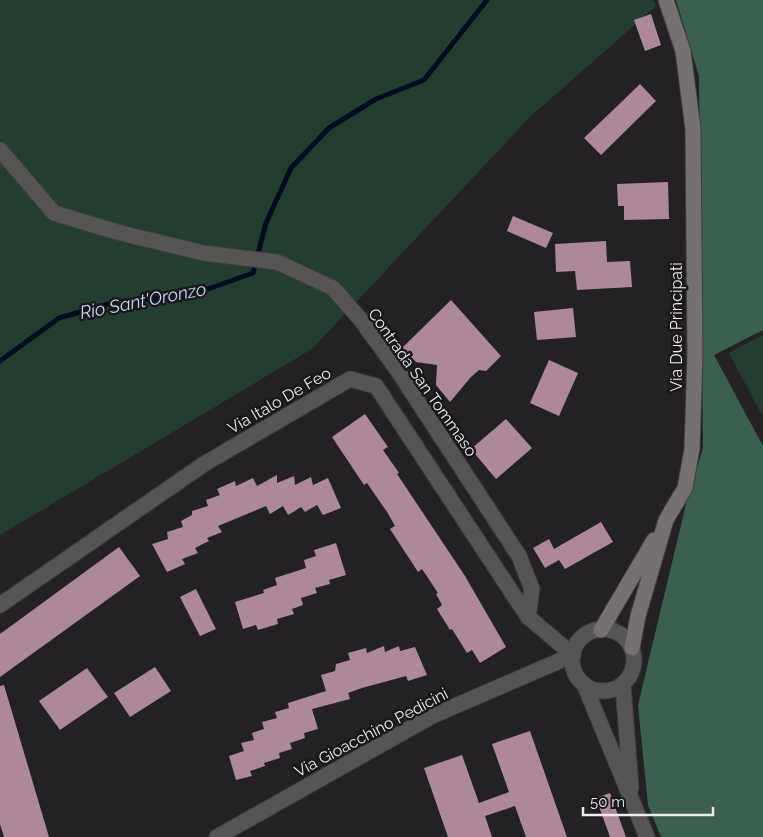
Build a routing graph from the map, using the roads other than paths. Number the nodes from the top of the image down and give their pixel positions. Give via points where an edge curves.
1 (666, 0) edge
2 (0, 150) edge
3 (666, 520) junction
4 (0, 605) edge
5 (528, 617) junction
6 (600, 630) junction
7 (632, 648) junction
8 (573, 655) junction
9 (584, 684) junction
10 (622, 685) junction
11 (632, 802) junction
12 (217, 837) edge
13 (646, 837) edge

1 - 3 main road, Via Due Principati via 683,51 694,129 695,355 692,449 685,488
2 - 5 street, Contrada San Tommaso via 54,213 203,253 277,262 333,288 396,368 519,556 532,589
3 - 6 main road
3 - 7 main road, Via Due Principati
4 - 5 street, Via Italo De Feo via 204,464 350,379 376,386
5 - 8 street, Via Italo De Feo
6 - 7 street via 611,630 621,635
6 - 8 street via 580,640
7 - 10 street via 633,669
8 - 9 street via 573,666
8 - 12 street, Via Gioacchino Pedicini via 432,716
9 - 10 street via 602,691
9 - 11 street
10 - 11 street
11 - 13 street

